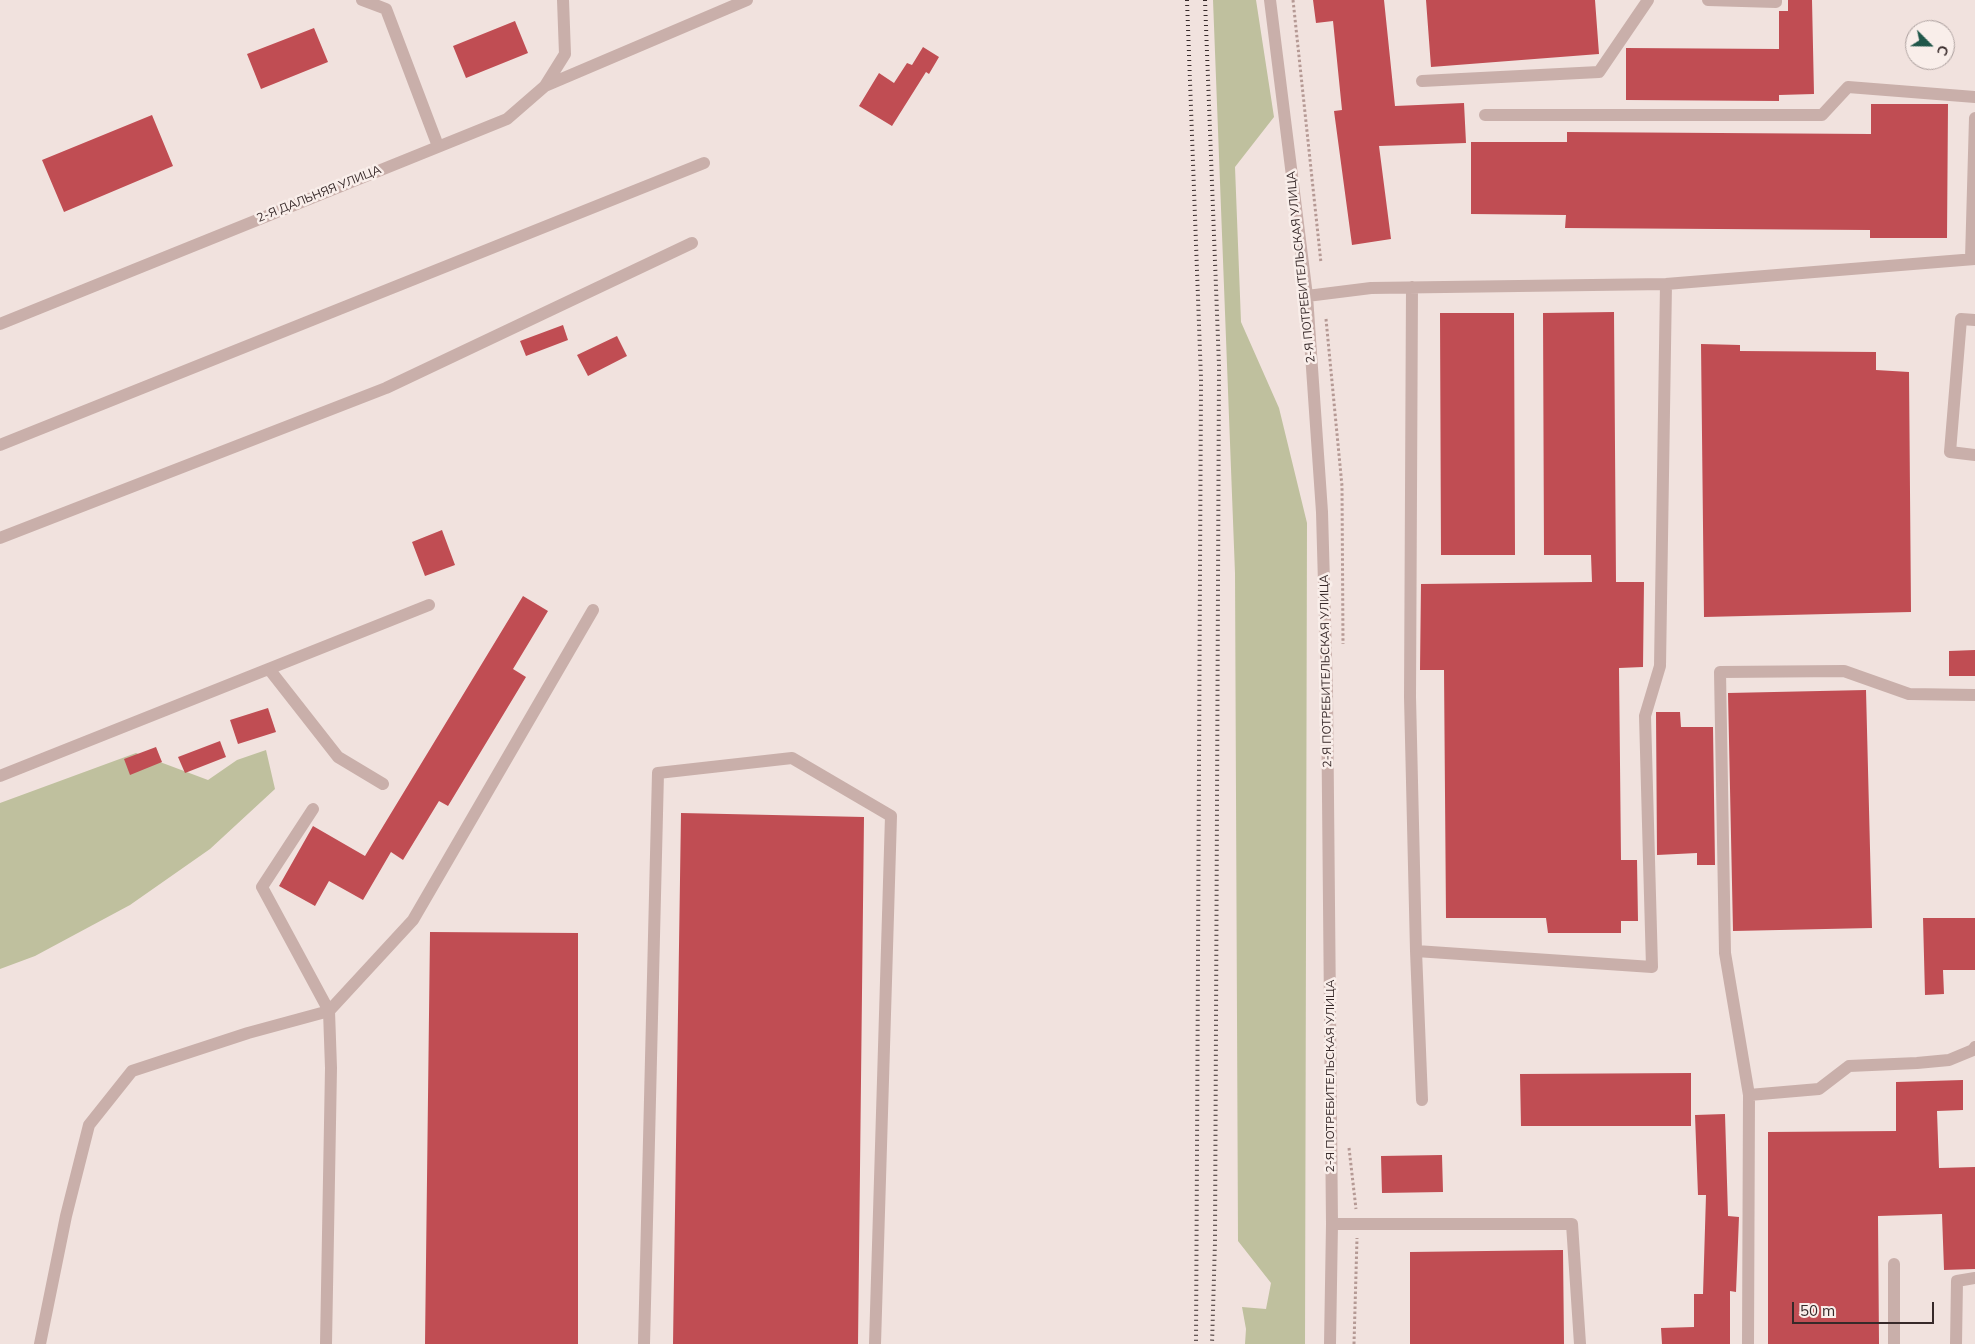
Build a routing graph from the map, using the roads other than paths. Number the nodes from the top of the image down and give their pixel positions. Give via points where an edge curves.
1 (362, 0) edge
2 (563, 0) edge
3 (747, 0) edge
4 (1270, 0) edge
5 (1648, 0) edge
6 (1708, 0) edge
7 (1776, 0) edge
8 (1422, 81) dead end
9 (545, 86) junction
10 (1975, 97) edge
11 (1484, 115) dead end
12 (1975, 118) edge
13 (438, 146) junction
14 (704, 163) dead end
15 (692, 243) dead end
16 (1973, 259) edge
17 (1666, 284) junction
18 (1412, 287) junction
19 (1307, 296) junction
20 (1975, 320) edge
21 (0, 324) edge
22 (0, 445) edge
23 (1975, 456) edge
24 (0, 538) edge
25 (428, 605) dead end
26 (593, 610) dead end
27 (269, 669) junction
28 (1975, 695) edge
29 (0, 776) edge
30 (383, 784) dead end
31 (313, 808) dead end
32 (1416, 951) junction
33 (329, 1011) junction
34 (1975, 1048) edge
35 (1749, 1095) junction
36 (1422, 1100) dead end
37 (1332, 1224) junction
38 (1894, 1264) dead end
39 (1975, 1278) edge
40 (40, 1344) edge
41 (326, 1344) edge
42 (644, 1344) edge
43 (875, 1344) edge
44 (1330, 1344) edge
45 (1580, 1344) edge
46 (1748, 1344) edge
47 (1894, 1344) edge
48 (1956, 1344) edge

1 - 13 street via 386,9
2 - 9 street, 2-Я ДАЛЬНЯЯ УЛИЦА via 565,54
3 - 9 street
4 - 19 street, 2-Я ПОТРЕБИТЕЛЬСКАЯ УЛИЦА
5 - 8 street via 1599,72
6 - 7 street
9 - 13 street, 2-Я ДАЛЬНЯЯ УЛИЦА via 506,119
10 - 11 street via 1848,87 1822,115
12 - 16 street
13 - 21 street, 2-Я ДАЛЬНЯЯ УЛИЦА
14 - 22 street
15 - 24 street via 386,388
16 - 17 street
17 - 18 street
17 - 32 street via 1660,666 1646,716 1652,967
18 - 19 street via 1371,288
18 - 32 street via 1410,697
19 - 37 street, 2-Я ПОТРЕБИТЕЛЬСКАЯ УЛИЦА via 1322,512 1327,671
20 - 23 street via 1961,319 1950,452
25 - 27 street
26 - 33 street via 413,920
27 - 29 street
27 - 30 street via 338,757
28 - 35 street via 1909,694 1844,672 1720,672 1725,953
31 - 33 street via 262,887
32 - 36 street
33 - 40 street via 248,1033 132,1071 89,1125 66,1216
33 - 41 street
34 - 35 street via 1949,1060 1849,1066 1819,1089
35 - 46 street
37 - 44 street, 2-Я ПОТРЕБИТЕЛЬСКАЯ УЛИЦА
37 - 45 street via 1572,1224
38 - 47 street
39 - 48 street via 1957,1281
42 - 43 street via 658,773 792,758 891,816

